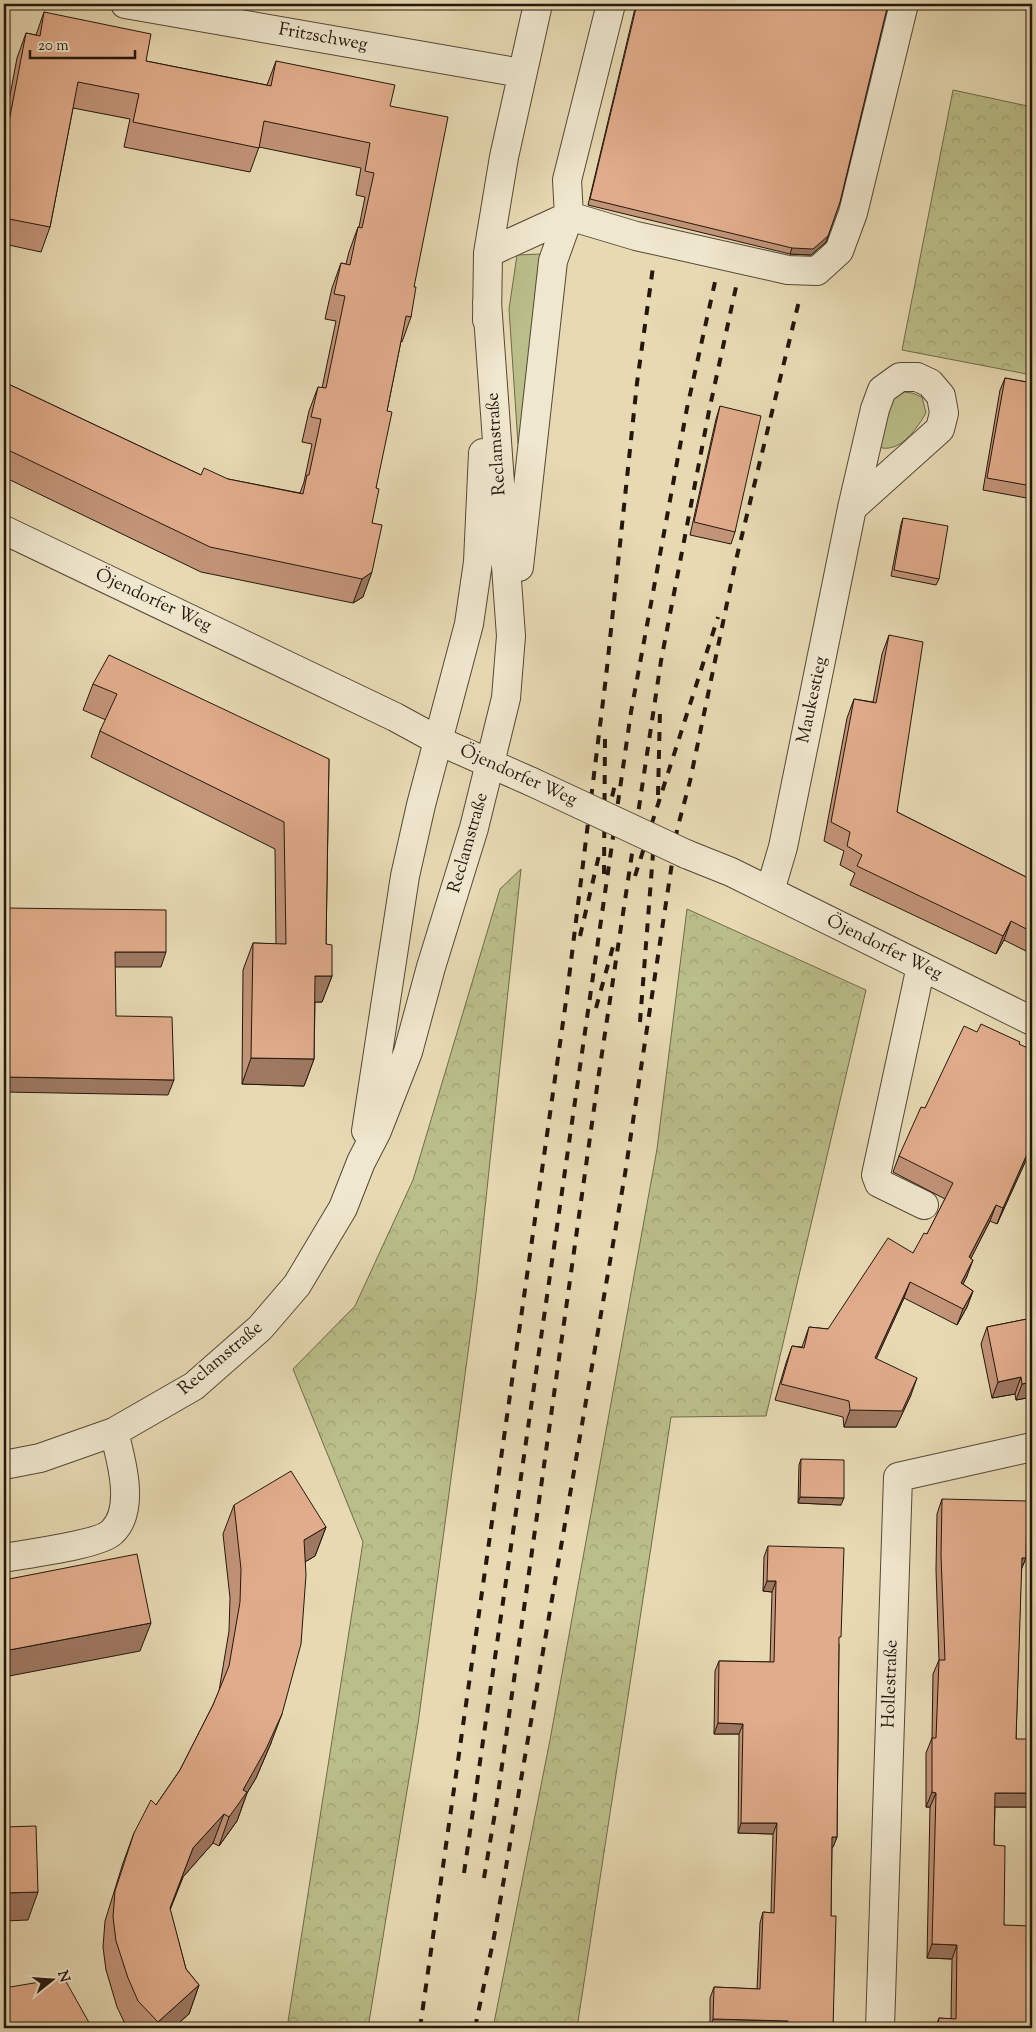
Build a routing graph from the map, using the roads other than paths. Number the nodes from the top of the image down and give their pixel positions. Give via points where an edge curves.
1 (125, 4) edge
2 (538, 4) edge
3 (611, 4) edge
4 (904, 4) edge
5 (521, 73) junction
6 (569, 216) junction
7 (488, 253) junction
8 (487, 302) junction
9 (852, 508) dead end
10 (4, 530) edge
11 (511, 636) junction
12 (439, 741) junction
13 (492, 763) junction
14 (770, 891) junction
15 (922, 966) junction
16 (1032, 1021) edge
17 (361, 1162) junction
18 (924, 1205) dead end
19 (114, 1432) junction
20 (1032, 1447) edge
21 (4, 1465) edge
22 (4, 1558) edge
23 (880, 2028) edge

1 - 5 street, Fritzschweg
2 - 5 street, Reclamstraße
3 - 6 street via 567,180
4 - 6 street via 852,213 839,251 817,271 788,270 636,236
5 - 7 street, Reclamstraße
6 - 7 street
6 - 11 street via 553,261
7 - 8 street, Reclamstraße
8 - 11 street, Reclamstraße
8 - 12 street, Reclamstraße via 478,562 469,624
9 - 14 street, Maukestieg via 783,847
10 - 12 street, Öjendorfer Weg
11 - 13 street, Reclamstraße via 506,698
12 - 13 street, Öjendorfer Weg
12 - 17 street, Reclamstraße via 405,876
13 - 14 street, Öjendorfer Weg, bridge
13 - 17 street, Reclamstraße via 408,1052 377,1132
14 - 15 street, Öjendorfer Weg
15 - 16 street, Öjendorfer Weg
15 - 18 street via 876,1175 879,1183
17 - 19 street, Reclamstraße via 343,1208 297,1285 260,1328 194,1386
19 - 21 street, Reclamstraße via 40,1458
19 - 22 street via 125,1481 122,1514 114,1531 89,1541
20 - 23 street, Hollestraße via 898,1477

